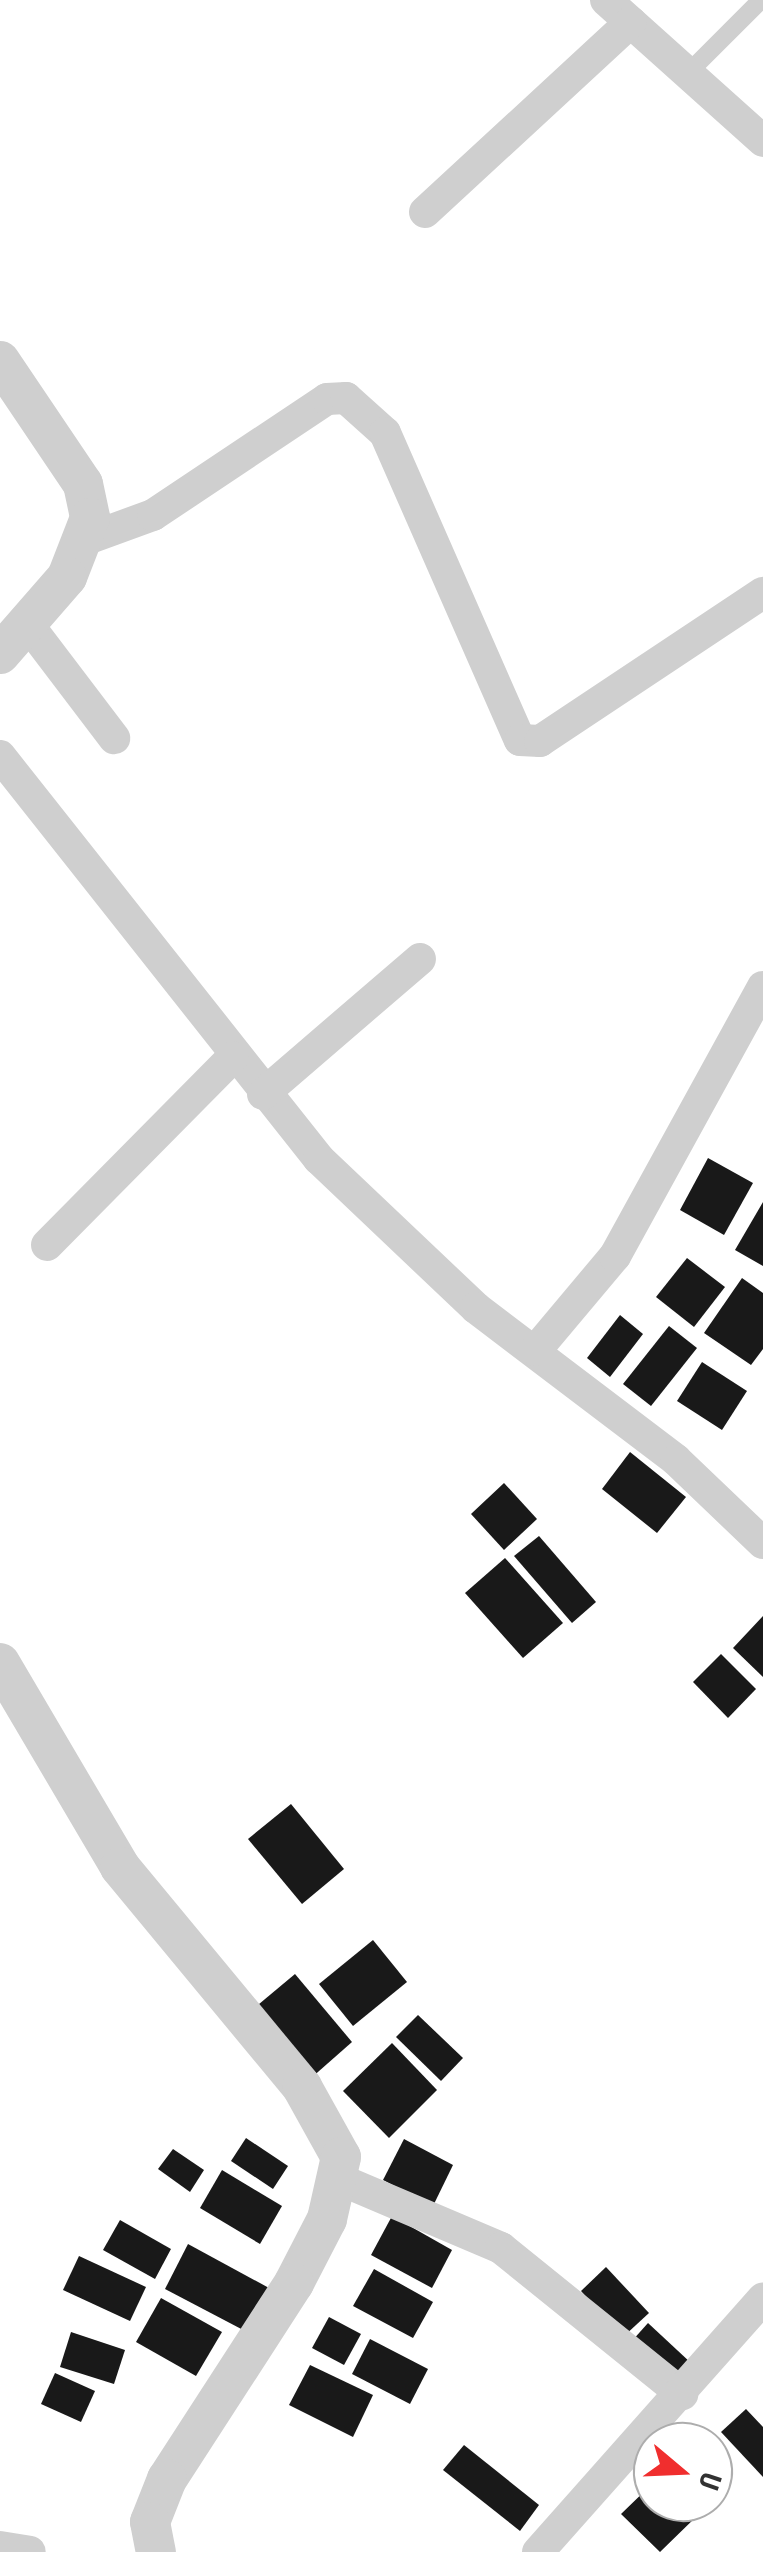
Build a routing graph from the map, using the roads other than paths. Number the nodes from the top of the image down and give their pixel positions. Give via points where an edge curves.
1 (606, 0) edge
2 (761, 0) edge
3 (631, 22) junction
4 (690, 72) junction
5 (763, 142) edge
6 (425, 212) dead end
7 (0, 361) edge
8 (86, 539) junction
9 (763, 592) edge
10 (26, 622) junction
11 (0, 654) edge
12 (114, 738) dead end
13 (0, 756) edge
14 (420, 959) dead end
15 (763, 987) edge
16 (233, 1057) junction
17 (263, 1094) junction
18 (47, 1246) dead end
19 (536, 1350) junction
20 (763, 1543) edge
21 (0, 1664) edge
22 (341, 2180) junction
23 (763, 2299) edge
24 (682, 2394) junction
25 (0, 2547) edge
26 (30, 2552) edge
27 (156, 2552) edge
28 (538, 2552) edge

1 - 3 street
2 - 4 lane
3 - 4 street
3 - 6 street
4 - 5 street
7 - 8 street via 83,484
8 - 9 street via 153,515 328,400 346,398 385,433 520,740 540,740
8 - 10 street
10 - 11 street
10 - 12 street
13 - 16 street
14 - 17 street
15 - 19 street via 615,1256
16 - 17 street
16 - 18 street
17 - 19 street via 404,1242
19 - 20 street via 676,1460
21 - 22 street via 120,1867 332,2130
22 - 24 street via 501,2248
22 - 27 street via 294,2284 167,2479 150,2522
23 - 24 street
24 - 28 street
25 - 26 street

